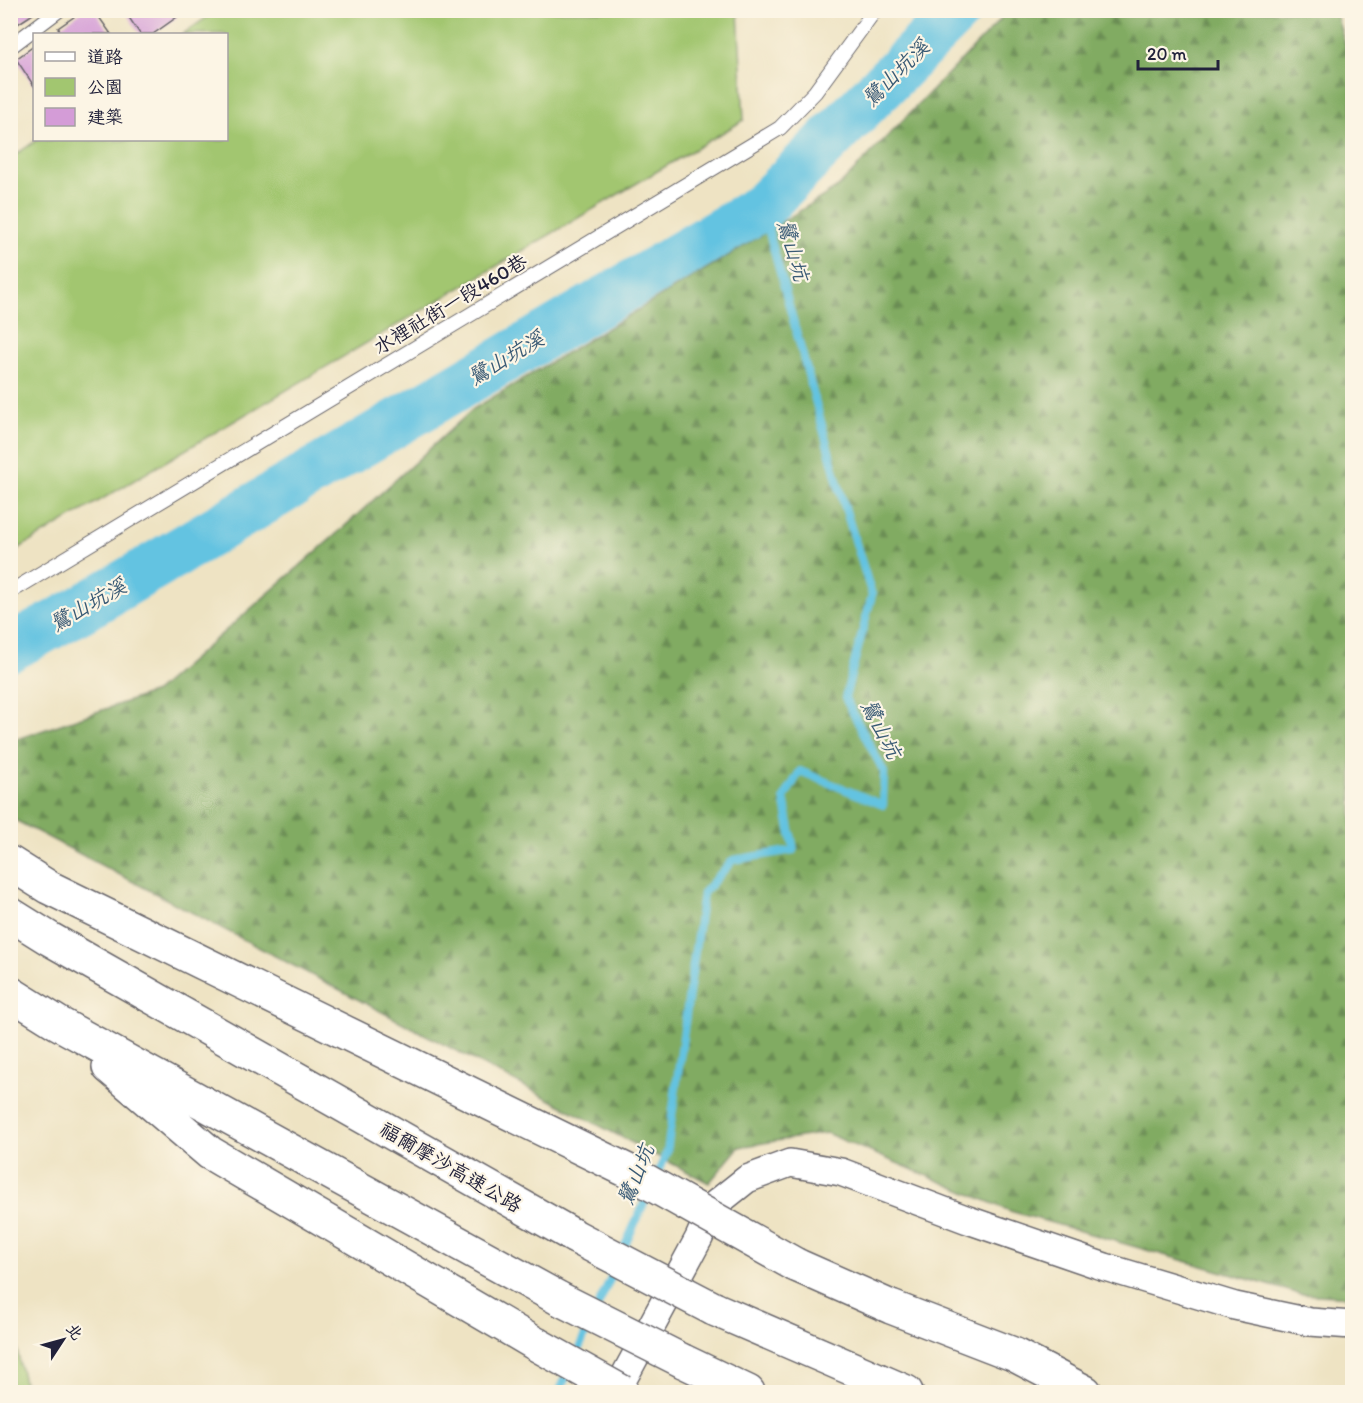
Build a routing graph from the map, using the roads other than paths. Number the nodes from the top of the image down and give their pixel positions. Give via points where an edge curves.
1 (59, 10) edge
2 (875, 10) edge
3 (10, 47) edge
4 (10, 592) edge
5 (10, 863) edge
6 (10, 914) edge
7 (10, 993) edge
8 (58, 1023) junction
9 (1353, 1325) edge
10 (616, 1392) edge
11 (622, 1392) edge
12 (748, 1392) edge
13 (906, 1392) edge
14 (1085, 1392) edge

1 - 3 lane
2 - 4 lane, 水裡社街一段460巷 via 815,92 780,128
5 - 14 highway, bridge via 48,886 630,1172 796,1264 891,1307 1013,1354
6 - 13 highway, 福爾摩沙高速公路, bridge via 574,1236 714,1309
7 - 8 highway
8 - 11 highway, bridge via 210,1153
8 - 12 highway, bridge via 560,1299
9 - 10 street via 1310,1322 1224,1303 1105,1268 842,1172 790,1163 747,1179 713,1206

